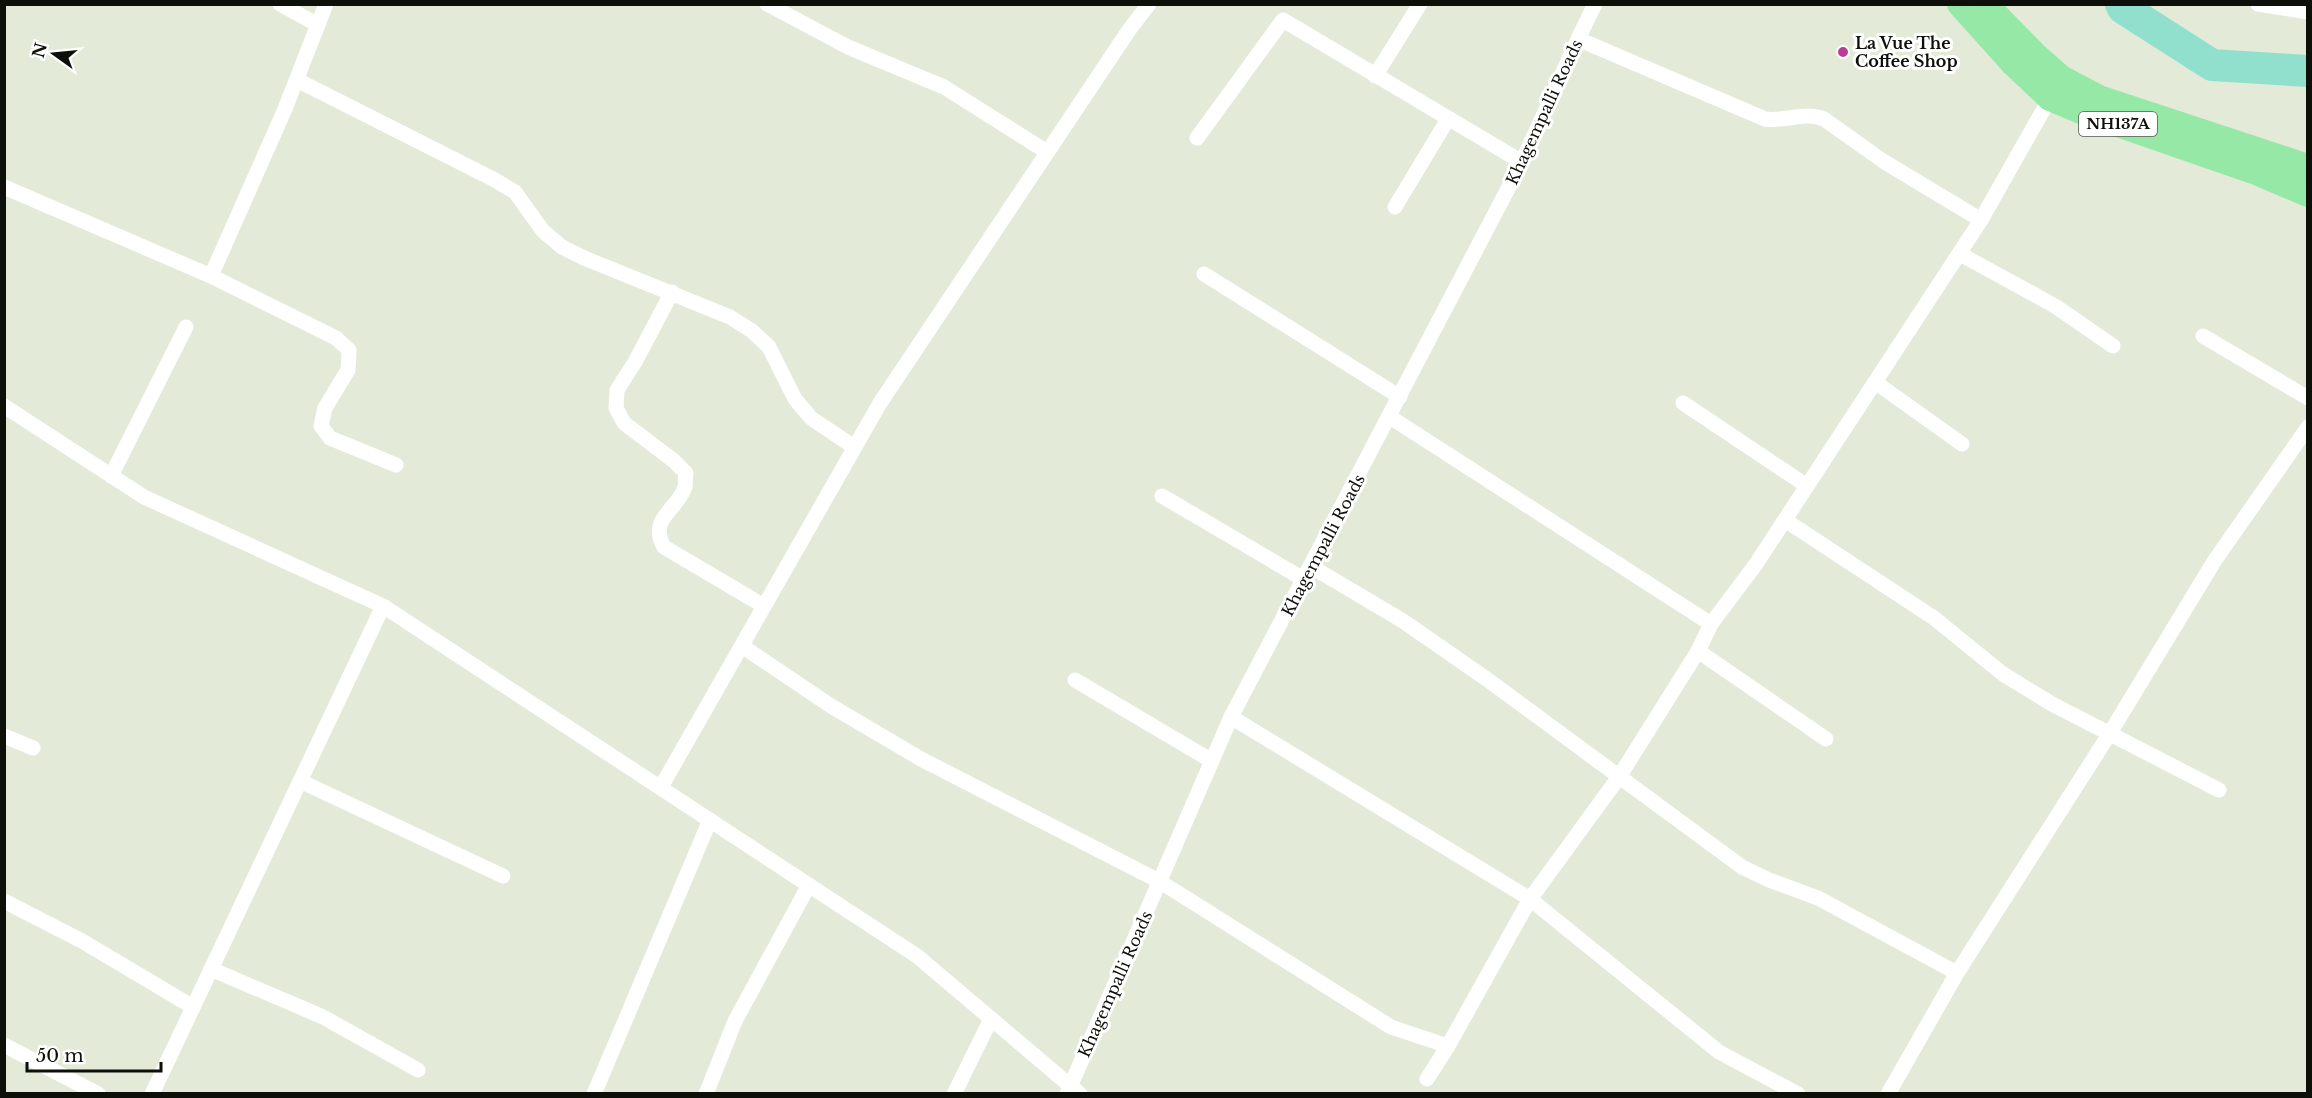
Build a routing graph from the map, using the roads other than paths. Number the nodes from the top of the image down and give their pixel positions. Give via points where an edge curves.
1 (280, 4) edge
2 (326, 4) edge
3 (767, 4) edge
4 (1149, 4) edge
5 (1420, 4) edge
6 (1595, 4) edge
7 (1960, 4) edge
8 (1986, 4) edge
9 (2258, 4) edge
10 (2307, 12) edge
11 (318, 25) junction
12 (1578, 39) junction
13 (1375, 76) junction
14 (297, 80) junction
15 (2055, 88) junction
16 (1448, 119) junction
17 (1197, 138) dead end
18 (1047, 152) junction
19 (1522, 162) junction
20 (2307, 167) edge
21 (4, 187) edge
22 (2307, 194) edge
23 (1395, 207) dead end
24 (1982, 220) junction
25 (1960, 254) junction
26 (1203, 274) dead end
27 (211, 276) junction
28 (672, 292) junction
29 (186, 327) dead end
30 (2203, 336) dead end
31 (2113, 346) dead end
32 (1875, 382) junction
33 (1400, 398) junction
34 (2307, 398) edge
35 (1683, 403) dead end
36 (4, 406) edge
37 (1389, 417) junction
38 (2307, 427) edge
39 (1962, 444) dead end
40 (855, 447) junction
41 (396, 465) dead end
42 (111, 476) junction
43 (1807, 486) junction
44 (1162, 496) dead end
45 (1785, 520) junction
46 (1308, 573) junction
47 (383, 606) junction
48 (764, 606) junction
49 (1711, 624) junction
50 (741, 646) junction
51 (1698, 651) junction
52 (1076, 680) dead end
53 (1231, 717) junction
54 (2110, 732) junction
55 (4, 736) edge
56 (1826, 739) dead end
57 (33, 748) dead end
58 (1212, 761) junction
59 (1619, 777) junction
60 (300, 781) junction
61 (661, 788) junction
62 (2219, 790) dead end
63 (710, 820) junction
64 (503, 876) dead end
65 (1159, 883) junction
66 (809, 885) junction
67 (1530, 900) junction
68 (4, 902) edge
69 (211, 969) junction
70 (1957, 973) junction
71 (193, 1007) junction
72 (991, 1018) junction
73 (4, 1045) edge
74 (1448, 1046) junction
75 (418, 1070) dead end
76 (1427, 1079) dead end
77 (1072, 1091) edge
78 (98, 1094) edge
79 (152, 1094) edge
80 (594, 1094) edge
81 (706, 1094) edge
82 (954, 1094) edge
83 (1798, 1094) edge
84 (1888, 1094) edge

1 - 11 street
2 - 11 street
3 - 18 street via 848,47 944,87
4 - 18 street
5 - 13 street
6 - 12 street, Khagempalli Roads
7 - 15 highway, NH137A via 2013,63
8 - 15 highway, NH137A via 2036,56
9 - 10 street
11 - 14 street
12 - 19 street, Khagempalli Roads
12 - 24 street via 1765,119 1778,121 1801,115 1824,119 1883,161
13 - 16 street
13 - 17 street via 1283,20
14 - 27 street
14 - 28 street via 515,192 543,231 562,247
15 - 20 highway, NH137A via 2099,98
15 - 22 highway, NH137A via 2085,113 2256,172
15 - 24 street
16 - 19 street
16 - 23 street
18 - 40 street via 880,403
19 - 33 street, Khagempalli Roads
21 - 27 street
24 - 25 street
25 - 31 street via 2055,306
25 - 32 street
26 - 33 street
27 - 41 street via 336,338 349,350 348,370 325,408 321,426 330,438
28 - 40 street via 752,331 769,347 795,399 811,418
28 - 48 street via 617,390 616,408 624,423 686,473 685,488 661,522 658,536 664,547
29 - 42 street
30 - 34 street
32 - 39 street
32 - 43 street
33 - 37 street, Khagempalli Roads
35 - 43 street
36 - 42 street
37 - 46 street, Khagempalli Roads
37 - 49 street
38 - 54 street via 2216,560
40 - 48 street
42 - 47 street via 144,498
43 - 45 street
44 - 46 street
45 - 49 street
45 - 54 street via 1934,618 2003,674 2052,704
46 - 53 street, Khagempalli Roads
46 - 59 street via 1403,621
47 - 60 street
47 - 61 street
48 - 50 street
49 - 51 street
50 - 61 street
50 - 65 street via 921,759
51 - 56 street
51 - 59 street
52 - 58 street
53 - 58 street, Khagempalli Roads
53 - 67 street
54 - 62 street
54 - 70 street
55 - 57 street
58 - 65 street, Khagempalli Roads
59 - 67 street
59 - 70 street via 1754,874 1818,898
60 - 64 street
60 - 69 street
61 - 63 street
63 - 66 street
63 - 80 street
65 - 74 street via 1391,1027
65 - 77 street, Khagempalli Roads
66 - 72 street via 917,956
66 - 81 street via 735,1021
67 - 74 street
67 - 83 street via 1719,1052
68 - 71 street via 82,941
69 - 71 street
69 - 75 street via 323,1017
70 - 84 street
71 - 79 street
72 - 77 street
72 - 82 street
73 - 78 street
74 - 76 street

